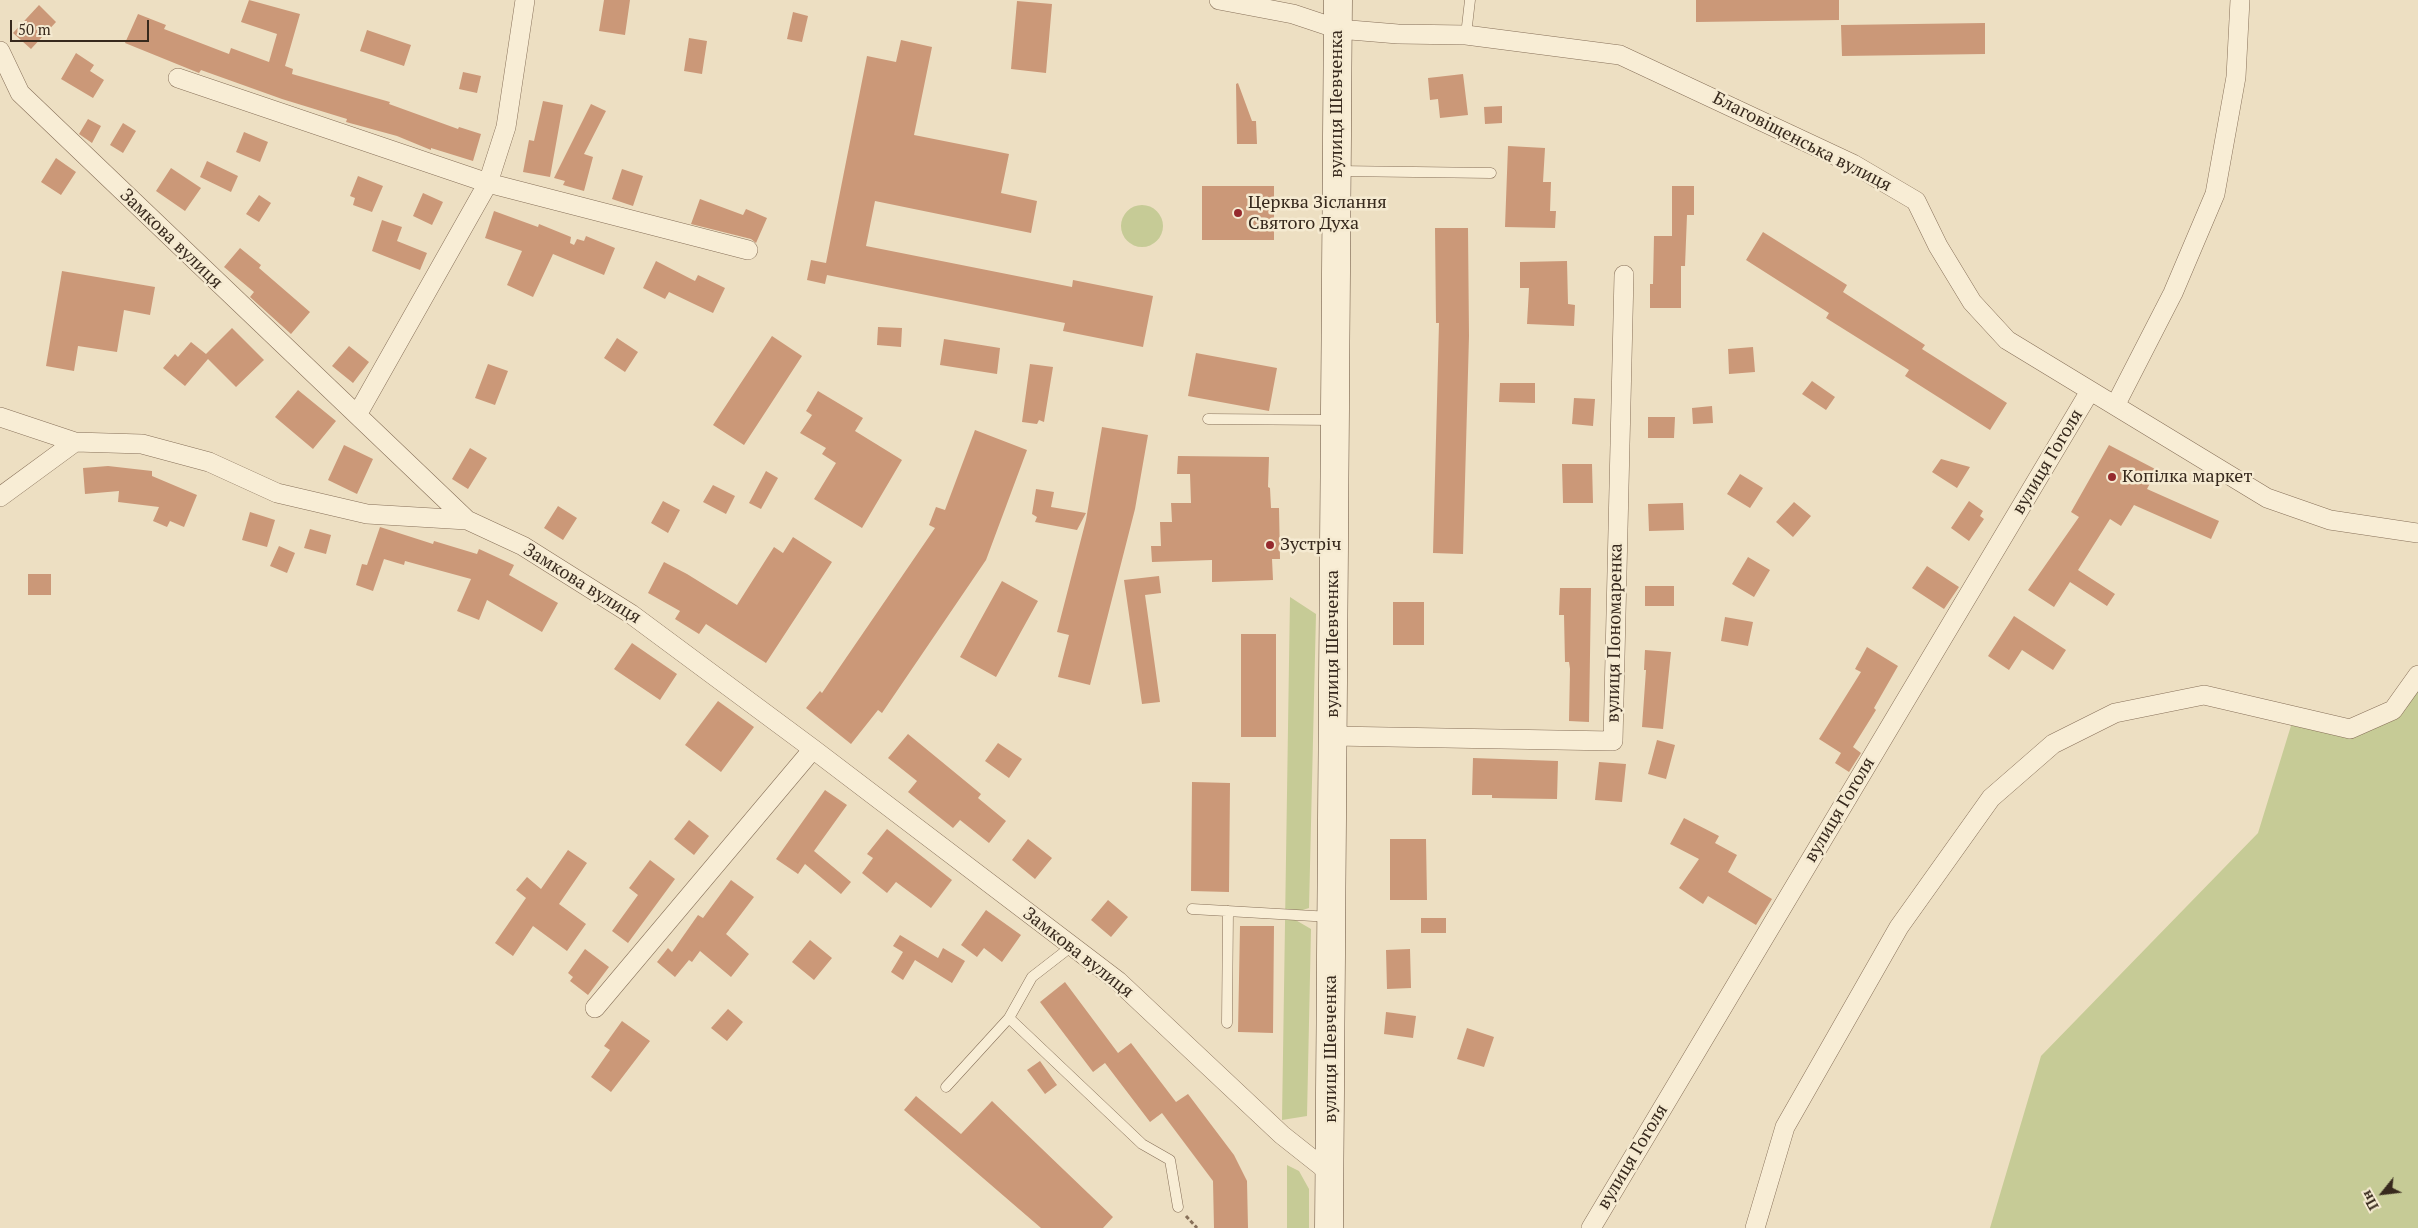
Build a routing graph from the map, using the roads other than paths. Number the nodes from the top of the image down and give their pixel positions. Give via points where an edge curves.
1 (525, 0) edge
2 (1219, 0) edge
3 (1338, 0) edge
4 (1470, 0) edge
5 (2240, 0) edge
6 (1338, 29) junction
7 (1466, 35) junction
8 (0, 51) edge
9 (178, 78) dead end
10 (1337, 170) junction
11 (1491, 173) dead end
12 (488, 183) junction
13 (748, 250) dead end
14 (1624, 275) dead end
15 (2090, 391) junction
16 (2116, 404) junction
17 (357, 414) junction
18 (0, 417) edge
19 (1208, 419) dead end
20 (1335, 420) junction
21 (76, 442) junction
22 (0, 497) edge
23 (467, 520) junction
24 (2418, 533) edge
25 (2418, 675) edge
26 (1333, 736) junction
27 (813, 749) junction
28 (1192, 909) dead end
29 (1228, 912) junction
30 (1332, 917) junction
31 (1072, 946) junction
32 (596, 1008) dead end
33 (1009, 1018) junction
34 (1227, 1023) dead end
35 (946, 1088) dead end
36 (1330, 1173) junction
37 (1178, 1207) dead end
38 (1330, 1228) edge
39 (1591, 1228) edge
40 (1755, 1228) edge

1 - 12 street via 506,126
2 - 6 street, Благовіщенська вулиця via 1293,14
3 - 6 main road, вулиця Шевченка
4 - 7 lane
5 - 16 street via 2236,77 2215,194 2173,294
6 - 7 street, Благовіщенська вулиця
6 - 10 main road, вулиця Шевченка
7 - 15 street, Благовіщенська вулиця via 1620,55 1853,164 1916,201 1938,246 1972,302 2007,340
8 - 17 street, Замкова вулиця via 20,93
9 - 12 street
10 - 11 lane
10 - 20 main road, вулиця Шевченка
12 - 13 street
12 - 17 street
14 - 26 street, вулиця Пономаренка via 1612,741
15 - 16 street, Благовіщенська вулиця
15 - 39 street, вулиця Гоголя
16 - 24 street, Благовіщенська вулиця via 2267,498 2330,520
17 - 23 street, Замкова вулиця
18 - 21 street
19 - 20 lane
20 - 26 main road, вулиця Шевченка
21 - 22 street
21 - 23 street via 142,444 209,462 277,493 367,514
23 - 27 street, Замкова вулиця via 523,546 631,614
25 - 40 street via 2393,710 2350,729 2204,695 2116,713 2053,744 1992,798 1899,927 1785,1127
26 - 30 main road, вулиця Шевченка
27 - 31 street, Замкова вулиця
27 - 32 street
28 - 29 lane
29 - 30 lane
29 - 34 lane
30 - 36 main road, вулиця Шевченка
31 - 33 lane via 1032,977
31 - 36 street, Замкова вулиця via 1118,981 1282,1135
33 - 35 lane
33 - 37 lane via 1142,1144 1170,1160
36 - 38 main road, вулиця Шевченка

